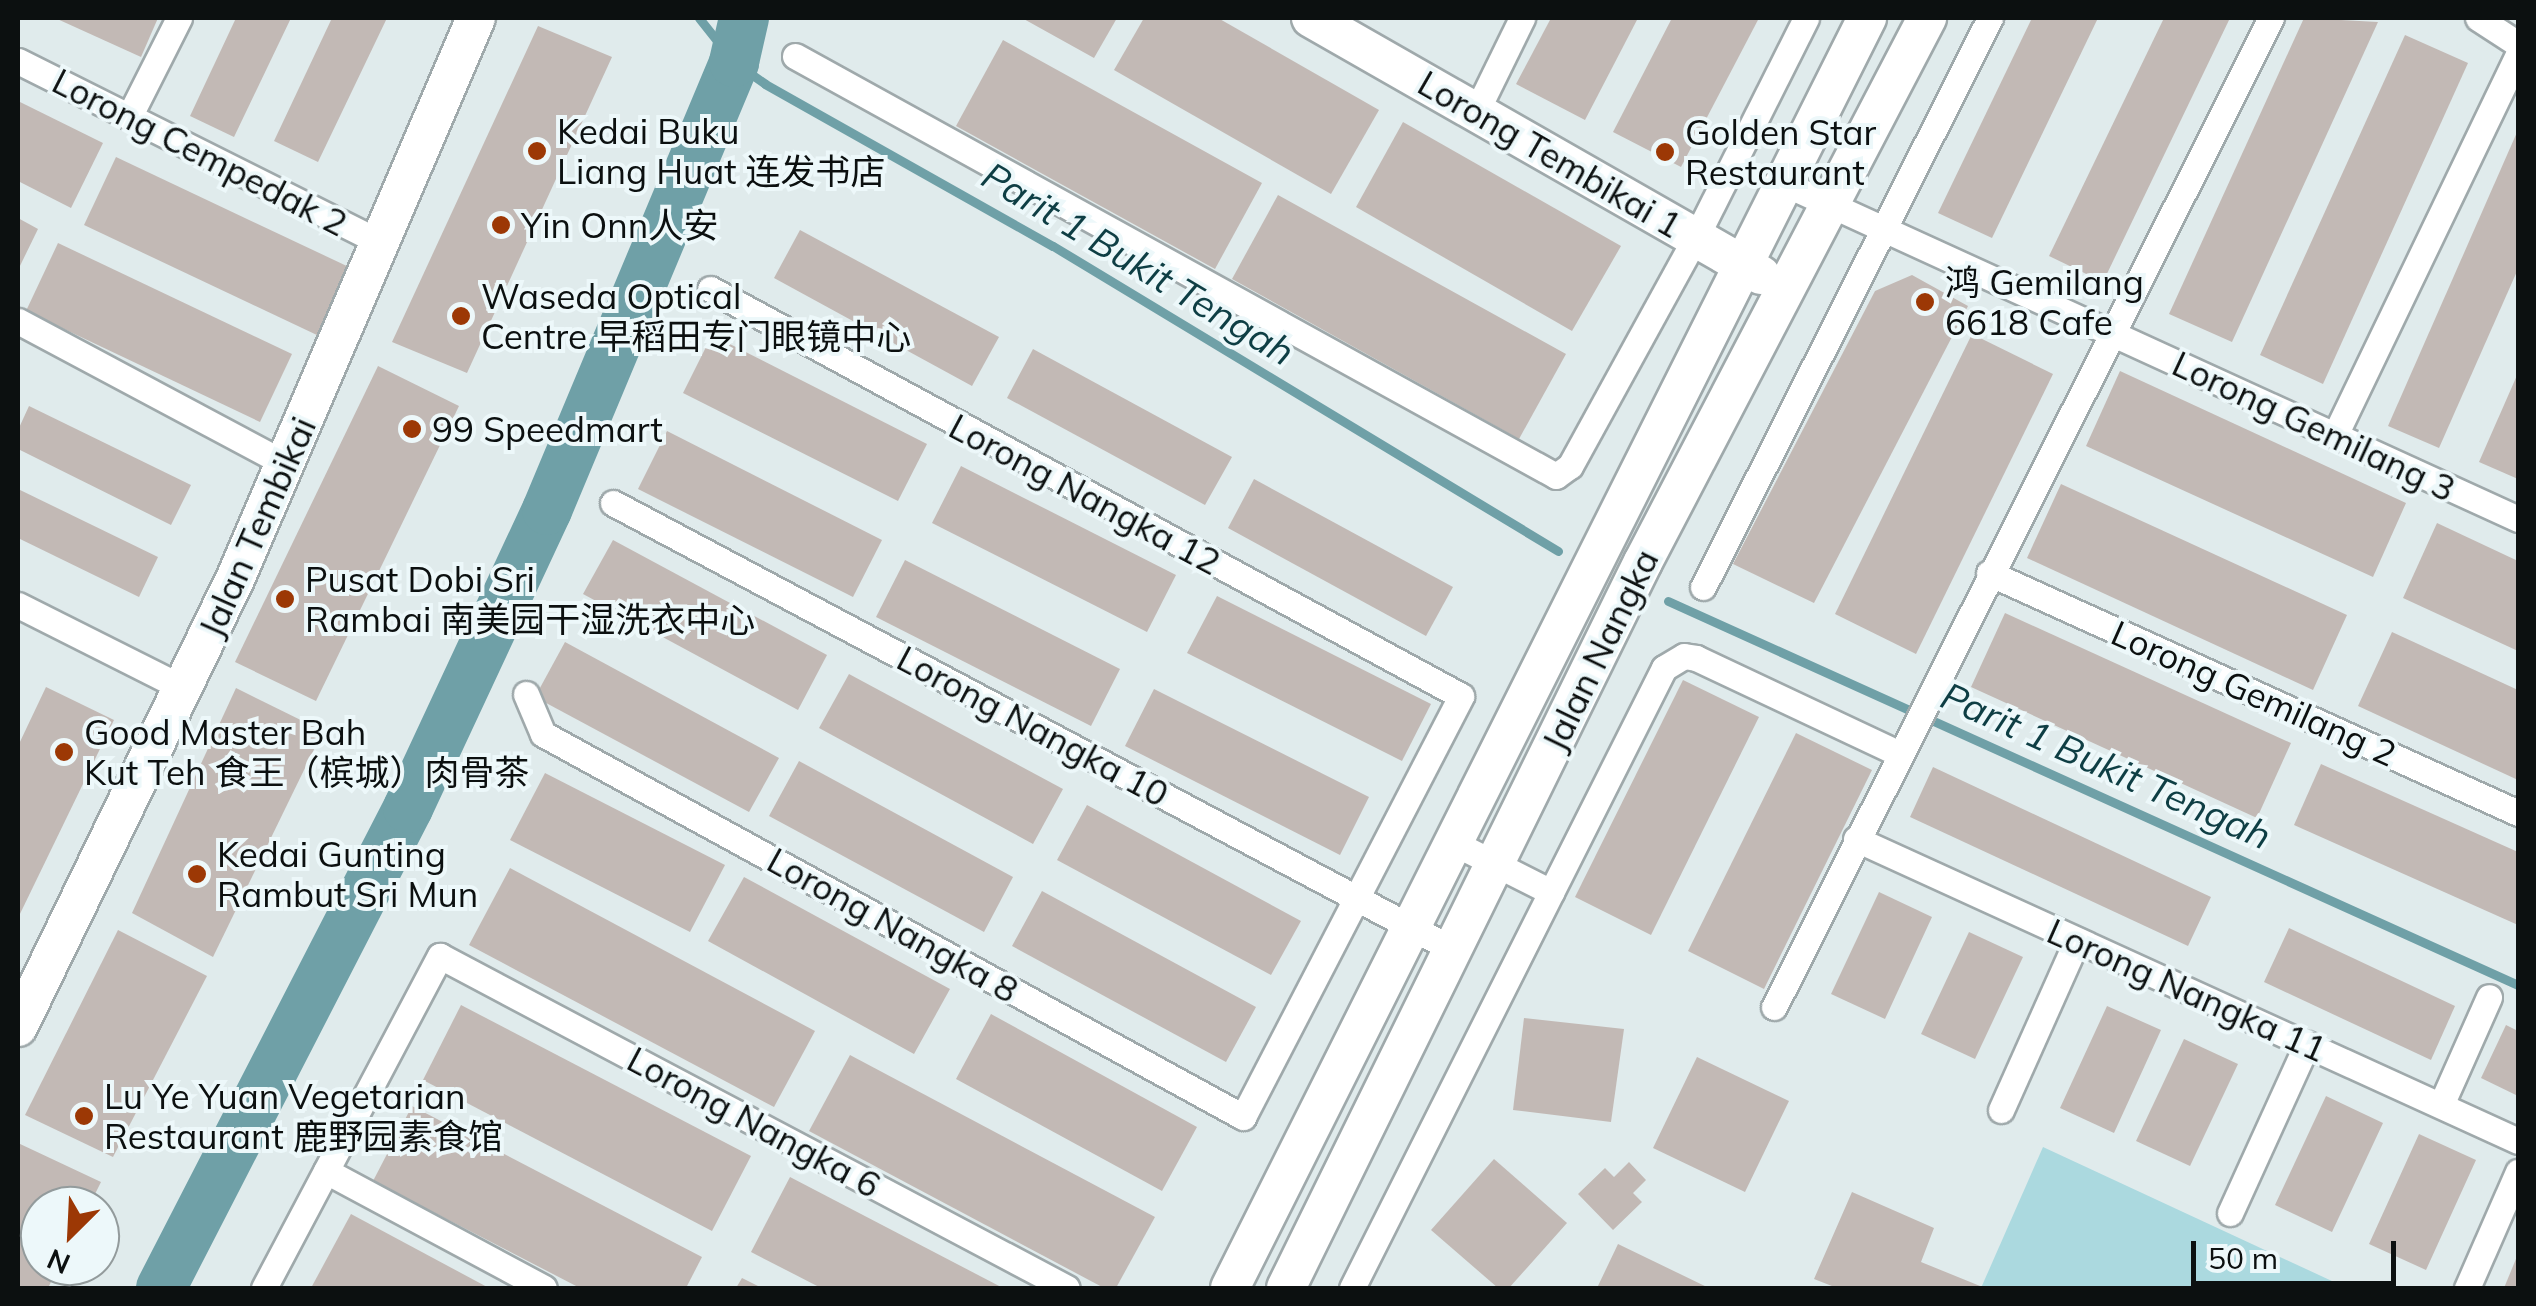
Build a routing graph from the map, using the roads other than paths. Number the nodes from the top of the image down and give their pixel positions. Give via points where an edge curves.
1 (179, 18) edge
2 (476, 18) edge
3 (1312, 18) edge
4 (1522, 18) edge
5 (1806, 18) edge
6 (1867, 18) edge
7 (1927, 18) edge
8 (1990, 18) edge
9 (2272, 18) edge
10 (2478, 18) edge
11 (2518, 44) edge
12 (2518, 55) edge
13 (795, 56) dead end
14 (18, 60) edge
15 (1476, 112) junction
16 (129, 117) junction
17 (1783, 183) junction
18 (1830, 207) junction
19 (1884, 229) junction
20 (1696, 237) junction
21 (383, 244) junction
22 (1742, 264) junction
23 (710, 288) dead end
24 (1789, 291) junction
25 (18, 321) edge
26 (2111, 333) junction
27 (2336, 436) junction
28 (286, 464) junction
29 (613, 502) dead end
30 (2518, 519) edge
31 (1989, 572) junction
32 (1703, 587) dead end
33 (18, 606) edge
34 (184, 688) junction
35 (526, 694) dead end
36 (1898, 753) junction
37 (2518, 813) edge
38 (1856, 838) junction
39 (1454, 843) junction
40 (1495, 863) junction
41 (1356, 898) junction
42 (1548, 898) junction
43 (1412, 928) junction
44 (2077, 940) junction
45 (1452, 950) junction
46 (2489, 997) dead end
47 (1774, 1007) dead end
48 (18, 1027) edge
49 (2306, 1044) junction
50 (2440, 1105) junction
51 (2001, 1110) dead end
52 (2518, 1141) edge
53 (326, 1171) junction
54 (2518, 1172) edge
55 (2230, 1213) dead end
56 (264, 1288) edge
57 (544, 1288) edge
58 (1067, 1288) edge
59 (1230, 1288) edge
60 (1286, 1288) edge
61 (1352, 1288) edge
62 (2466, 1288) edge

1 - 16 street
2 - 21 street, Jalan Tembikai
3 - 15 street, Lorong Tembikai 1
4 - 15 street
5 - 20 street
6 - 17 street, Jalan Nangka
7 - 18 street, Jalan Nangka
8 - 19 street, Jalan Nangka
9 - 26 street
10 - 11 street
12 - 27 street
13 - 20 street via 1556,476 1570,466
14 - 16 street, Lorong Cempedak 2
15 - 20 street, Lorong Tembikai 1
16 - 21 street, Lorong Cempedak 2
17 - 18 street, Lorong Gemilang 3
17 - 22 street, Jalan Nangka
18 - 19 street, Lorong Gemilang 3
18 - 24 street, Jalan Nangka
19 - 26 street, Lorong Gemilang 3
19 - 32 street, Jalan Nangka
20 - 22 street, Lorong Tembikai 1
21 - 28 street, Jalan Tembikai
22 - 24 street, Lorong Tembikai 1
22 - 39 street, Jalan Nangka
23 - 41 street, Lorong Nangka 12 via 1461,696
24 - 40 street, Jalan Nangka via 1643,562
25 - 28 street
26 - 27 street, Lorong Gemilang 3
26 - 31 street
27 - 30 street, Lorong Gemilang 3
28 - 34 street, Jalan Tembikai
29 - 41 street, Lorong Nangka 10
31 - 36 street
31 - 37 street, Lorong Gemilang 2
33 - 34 street
34 - 48 street, Jalan Tembikai
35 - 41 street, Lorong Nangka 8 via 543,734 1244,1117
36 - 38 street
36 - 42 street, Jalan Nangka via 1684,656 1658,679
38 - 44 street, Lorong Nangka 11
38 - 47 street
39 - 40 street
39 - 43 street, Jalan Nangka
40 - 42 street
40 - 45 street, Jalan Nangka
41 - 43 street, Lorong Nangka 10
42 - 61 street
43 - 45 street, Lorong Nangka 10
43 - 59 street, Jalan Nangka
44 - 49 street, Lorong Nangka 11
44 - 51 street
45 - 60 street, Jalan Nangka
46 - 50 street
49 - 50 street, Lorong Nangka 11
49 - 55 street
50 - 52 street, Lorong Nangka 11
53 - 56 street
53 - 57 street
53 - 58 street, Lorong Nangka 6 via 440,956
54 - 62 street

